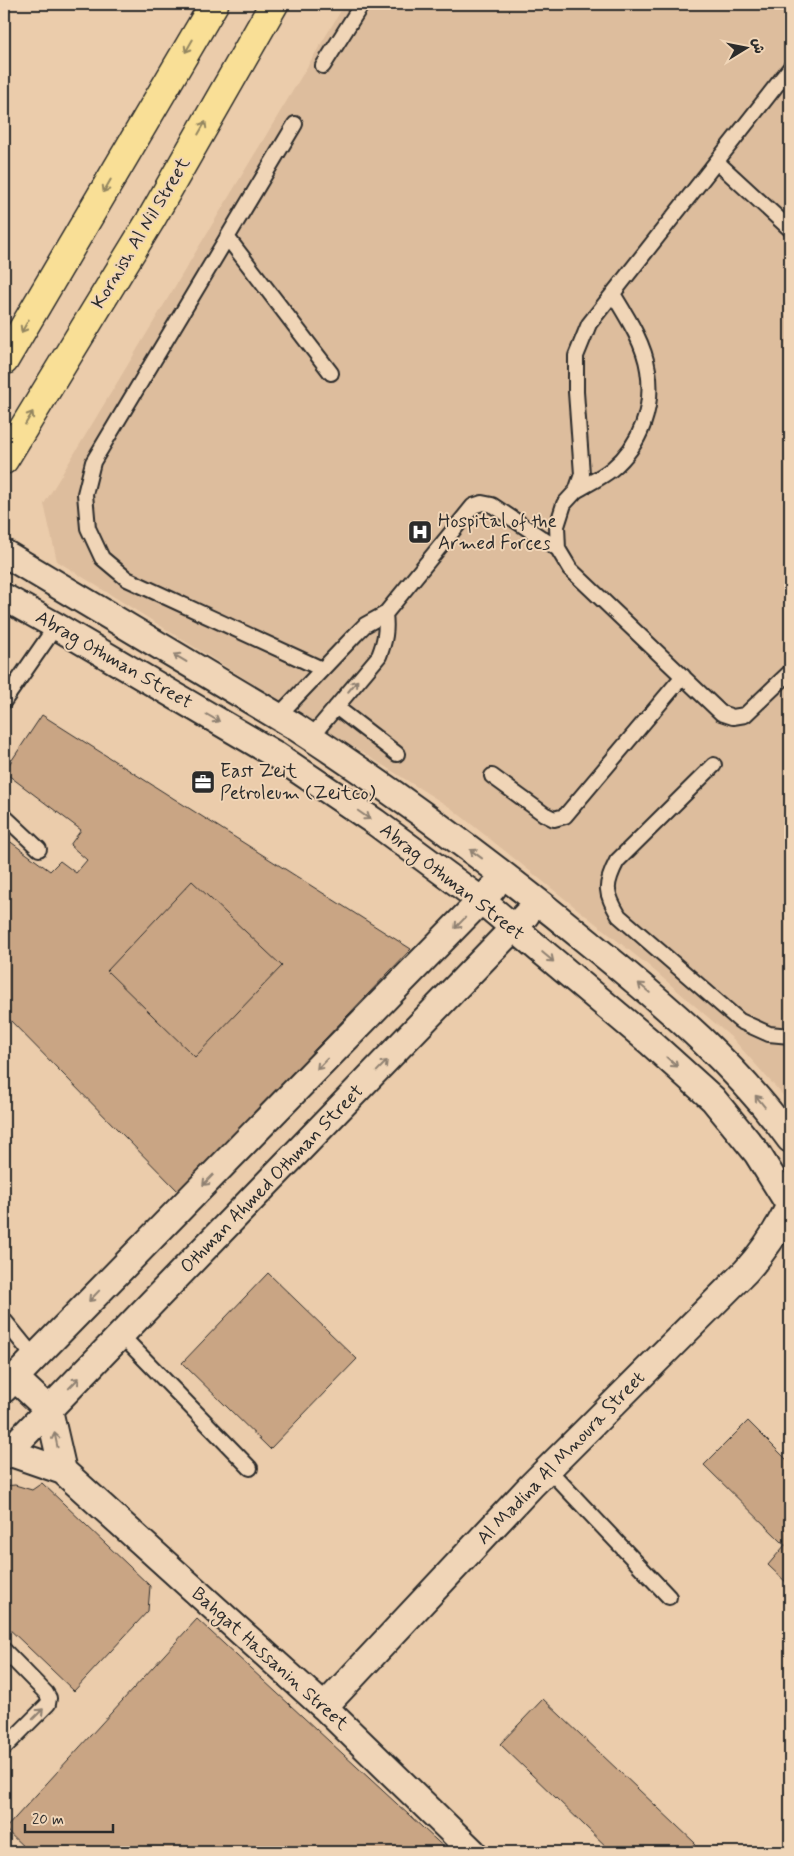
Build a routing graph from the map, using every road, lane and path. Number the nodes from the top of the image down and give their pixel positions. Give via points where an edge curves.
1 (214, 4) edge
2 (274, 4) edge
3 (362, 4) edge
4 (323, 66) dead end
5 (790, 68) edge
6 (295, 124) dead end
7 (717, 162) junction
8 (790, 229) edge
9 (227, 237) junction
10 (613, 294) junction
11 (4, 362) edge
12 (331, 372) dead end
13 (4, 460) edge
14 (576, 491) junction
15 (558, 549) junction
16 (4, 553) edge
17 (4, 597) edge
18 (385, 614) junction
19 (56, 626) junction
20 (322, 669) junction
21 (790, 672) edge
22 (683, 676) junction
23 (4, 701) edge
24 (336, 707) junction
25 (294, 726) junction
26 (397, 754) dead end
27 (276, 755) junction
28 (714, 765) dead end
29 (492, 776) dead end
30 (4, 816) edge
31 (39, 849) dead end
32 (505, 875) junction
33 (482, 901) junction
34 (538, 901) junction
35 (515, 929) junction
36 (790, 1036) edge
37 (790, 1139) edge
38 (790, 1205) edge
39 (4, 1320) edge
40 (121, 1335) junction
41 (34, 1357) junction
42 (9, 1383) edge
43 (49, 1410) junction
44 (5, 1452) edge
45 (250, 1468) dead end
46 (548, 1469) junction
47 (62, 1471) junction
48 (669, 1597) dead end
49 (4, 1650) edge
50 (324, 1707) junction
51 (4, 1748) edge
52 (473, 1852) edge

1 -> 11 highway
13 -> 2 highway, Kornish Al Nil Street via 150,221
3 - 4 lane
5 - 7 lane
6 - 9 lane
7 - 8 lane
7 - 10 lane
9 - 12 lane
9 - 20 lane via 93,462 85,494 88,528 102,558 128,579
10 - 14 lane via 589,324 576,356 582,474
10 - 14 lane via 640,344 648,370 649,407 637,442 612,469
14 - 15 lane via 564,504 557,526
15 - 18 lane via 492,505 482,503 473,506
15 - 22 lane via 570,569
25 -> 16 street, Abrag Othman Street
17 - 19 street, Abrag Othman Street
18 - 20 lane via 365,626
24 -> 18 lane via 385,643
19 - 23 lane
19 -> 27 street, Abrag Othman Street
20 - 25 lane
21 - 22 lane via 745,716 733,717 721,713
22 - 29 lane via 565,816 554,819 544,814
24 - 25 lane
24 - 26 lane
25 - 27 street
32 -> 25 street, Abrag Othman Street
27 -> 33 street, Abrag Othman Street via 375,822
28 - 36 lane via 617,861 608,878 608,899 618,916 740,1021 769,1034
30 - 31 lane
32 - 33 street
32 - 34 street, Abrag Othman Street
33 - 35 street, Abrag Othman Street
33 -> 41 street
34 - 35 street, Othman Ahmed Othman Street
37 -> 34 street, Abrag Othman Street via 752,1091 690,1027
35 -> 38 street, Abrag Othman Street via 651,1042 712,1099 757,1153
40 -> 35 street, Othman Ahmed Othman Street
38 - 46 street, Al Madina Al Mnoura Street via 777,1233 757,1259
39 - 41 lane
43 -> 40 street, Othman Ahmed Othman Street
40 - 45 lane
41 - 42 street
42 - 43 street
43 - 44 street, Othman Ahmed Othman Street
47 -> 43 street
44 - 47 street, Bahgat Hassanin Street
46 - 48 lane
46 - 50 street, Al Madina Al Mnoura Street
47 - 50 street, Bahgat Hassanin Street
51 -> 49 lane via 49,1701 46,1693
50 - 52 street, Bahgat Hassanin Street

